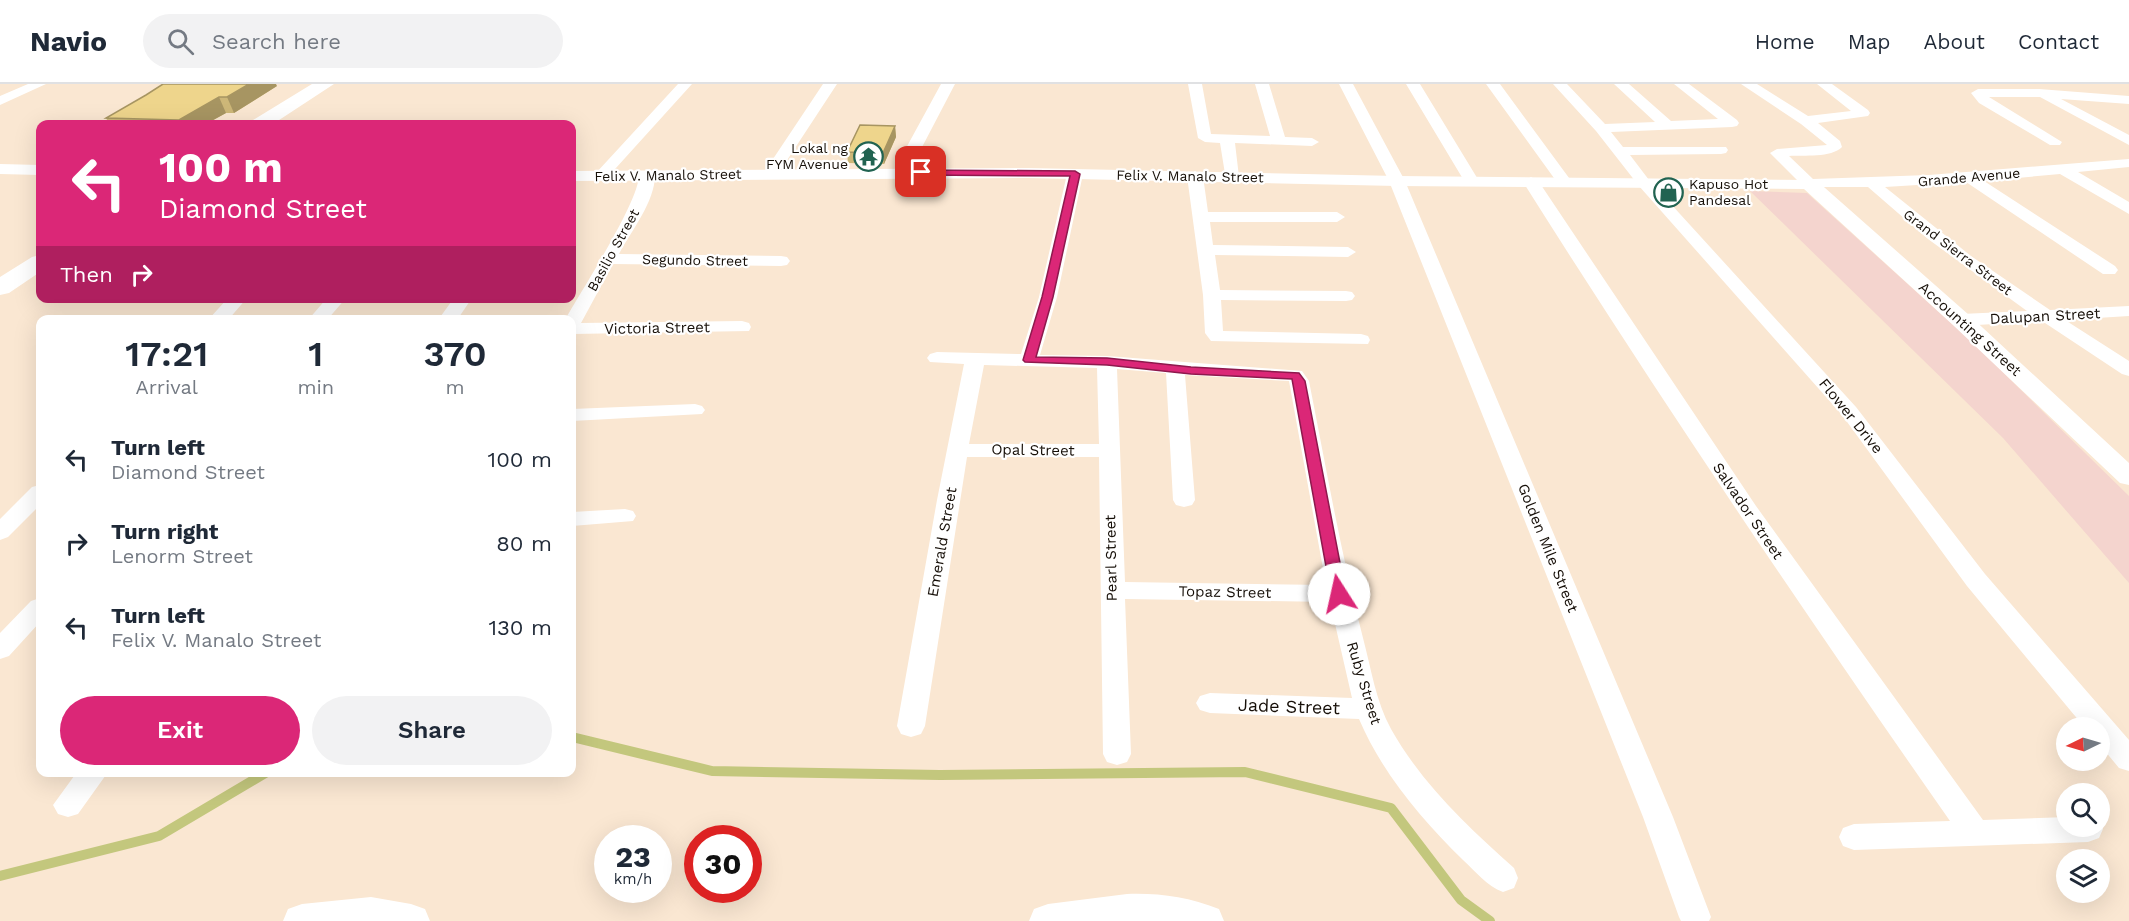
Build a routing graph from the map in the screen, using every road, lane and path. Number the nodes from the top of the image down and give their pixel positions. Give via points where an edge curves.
1 (39, 84) edge
2 (325, 84) edge
3 (685, 84) edge
4 (830, 84) edge
5 (948, 84) edge
6 (1195, 84) edge
7 (1262, 84) edge
8 (1346, 84) edge
9 (1413, 84) edge
10 (1493, 84) edge
11 (1560, 84) edge
12 (1621, 84) edge
13 (1681, 84) edge
14 (1748, 84) edge
15 (1824, 84) edge
16 (2039, 93) junction
17 (2129, 100) edge
18 (0, 101) edge
19 (266, 120) edge
20 (1806, 121) junction
21 (1668, 126) junction
22 (1601, 128) junction
23 (1227, 139) junction
24 (1279, 141) junction
25 (2129, 141) edge
26 (1312, 142) dead end
27 (2055, 142) dead end
28 (1721, 150) dead end
29 (1619, 151) junction
30 (2129, 163) edge
31 (0, 169) edge
32 (2062, 169) junction
33 (36, 170) edge
34 (901, 172) junction
35 (771, 174) junction
36 (1075, 174) junction
37 (647, 175) junction
38 (576, 176) edge
39 (601, 176) junction
40 (1195, 176) junction
41 (1231, 177) junction
42 (1970, 178) junction
43 (1397, 180) junction
44 (1471, 181) junction
45 (1531, 182) junction
46 (1564, 182) junction
47 (1644, 183) junction
48 (1809, 184) junction
49 (1873, 184) junction
50 (2129, 209) edge
51 (1201, 217) junction
52 (1337, 217) dead end
53 (1206, 250) junction
54 (1348, 252) dead end
55 (609, 259) junction
56 (781, 261) dead end
57 (36, 265) edge
58 (2109, 270) dead end
59 (0, 288) edge
60 (1212, 295) junction
61 (1346, 296) dead end
62 (233, 303) edge
63 (332, 303) edge
64 (460, 303) edge
65 (2129, 312) edge
66 (222, 315) edge
67 (322, 315) edge
68 (451, 315) edge
69 (576, 316) edge
70 (2046, 316) junction
71 (1961, 320) junction
72 (742, 327) dead end
73 (576, 329) edge
74 (1361, 340) dead end
75 (937, 358) dead end
76 (975, 359) junction
77 (1029, 360) junction
78 (1107, 362) junction
79 (1175, 369) junction
80 (2129, 370) edge
81 (695, 410) dead end
82 (576, 415) edge
83 (958, 450) junction
84 (1109, 451) junction
85 (2129, 477) edge
86 (36, 496) edge
87 (1184, 500) dead end
88 (625, 516) dead end
89 (576, 519) edge
90 (0, 532) edge
91 (1112, 590) junction
92 (1339, 594) junction
93 (36, 611) edge
94 (0, 649) edge
95 (1210, 703) dead end
96 (1369, 709) junction
97 (911, 726) dead end
98 (1117, 754) dead end
99 (2129, 760) edge
100 (90, 777) edge
101 (68, 806) dead end
102 (2056, 830) edge
103 (1976, 833) junction
104 (1854, 837) dead end
105 (1503, 878) dead end
106 (1695, 917) dead end
107 (370, 918) edge
108 (302, 921) edge
109 (411, 921) edge
110 (1048, 921) edge
111 (1205, 921) edge

1 - 18 street
2 - 19 main road
3 - 39 street
4 - 35 street
5 - 34 street
6 - 23 street via 1205,138
7 - 24 street
8 - 43 street, Golden Mile Street
9 - 44 street
10 - 46 street
11 - 22 street, Flower Drive
12 - 21 street
13 - 21 street via 1732,123
14 - 20 street
15 - 20 street via 1863,113
16 - 17 street
16 - 25 street
16 - 27 street via 1978,93
20 - 48 street via 1835,147 1777,153
21 - 22 street
22 - 29 street, Flower Drive
23 - 24 street
23 - 41 street
24 - 26 street
28 - 29 street
29 - 47 street, Flower Drive
30 - 32 street, Grande Avenue
31 - 33 street
32 - 42 street, Grande Avenue
32 - 50 street
34 - 35 street, Felix V. Manalo Street
34 - 36 street, Felix V. Manalo Street
35 - 37 street, Felix V. Manalo Street
36 - 40 street, Felix V. Manalo Street
36 - 77 street via 1048,297
37 - 39 street, Felix V. Manalo Street
37 - 55 street, Basilio Street via 639,203
38 - 39 street, Felix V. Manalo Street
40 - 41 street, Felix V. Manalo Street
40 - 51 street
41 - 43 street, Felix V. Manalo Street
42 - 49 street, Grande Avenue
42 - 58 street
43 - 44 street, Felix V. Manalo Street
43 - 106 street, Golden Mile Street via 1658,817
44 - 45 street, Felix V. Manalo Street
45 - 46 street, Felix V. Manalo Street
45 - 103 street, Salvador Street via 1629,336 1781,560
46 - 47 street, Felix V. Manalo Street
47 - 48 street, Felix V. Manalo Street
47 - 99 street, Flower Drive via 1849,411 1976,580
48 - 49 street, Grande Avenue
48 - 71 street, Accounting Street
49 - 70 street, Grand Sierra Street via 1915,223
51 - 52 street
51 - 53 street
53 - 54 street
53 - 60 street
55 - 56 street, Segundo Street
55 - 69 street, Basilio Street
57 - 59 main road
60 - 61 street
60 - 74 street via 1214,333 1218,337
62 - 66 street
63 - 67 street
64 - 68 street
65 - 70 street, Dalupan Street
70 - 71 street, Dalupan Street
70 - 80 street, Grand Sierra Street
71 - 85 street, Accounting Street
72 - 73 street, Victoria Street
75 - 76 street
76 - 77 street
76 - 83 street, Emerald Street
77 - 78 street
78 - 79 street
78 - 84 street, Pearl Street
79 - 87 street
79 - 92 street, Ruby Street via 1295,375
81 - 82 street
83 - 84 street, Opal Street
83 - 97 street, Emerald Street
84 - 91 street, Pearl Street
86 - 90 street
88 - 89 street
91 - 92 street, Topaz Street
91 - 98 street, Pearl Street
92 - 96 street, Ruby Street
93 - 94 street
95 - 96 street, Jade Street
96 - 105 street, Ruby Street via 1393,756 1425,800
100 - 101 street
102 - 103 street
103 - 104 street
107 - 108 street
107 - 109 street
110 - 111 street via 1143,910

